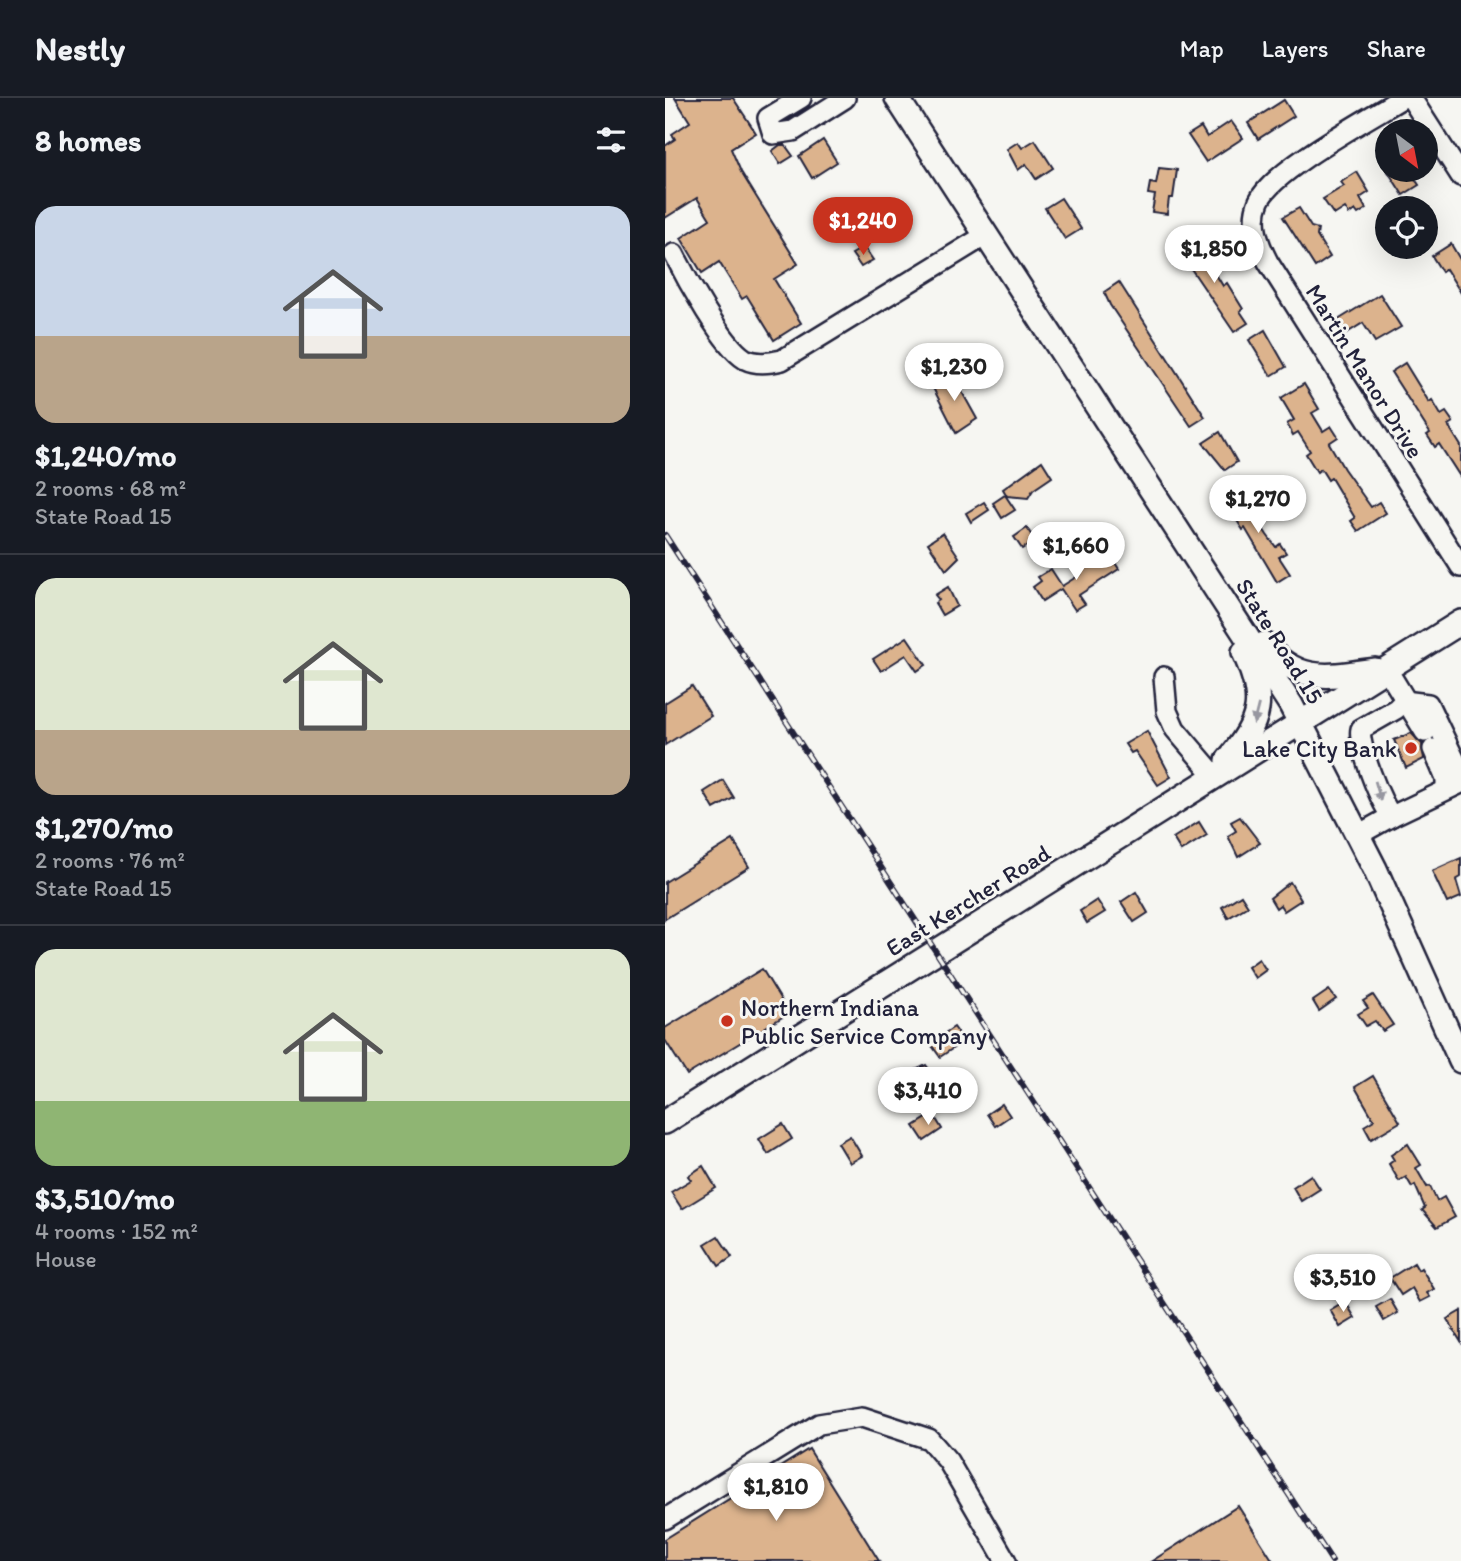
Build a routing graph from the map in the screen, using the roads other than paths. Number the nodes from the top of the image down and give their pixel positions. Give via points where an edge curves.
1 (801, 98) edge
2 (845, 98) edge
3 (897, 98) edge
4 (1402, 98) edge
5 (1411, 98) edge
6 (1461, 176) edge
7 (986, 235) junction
8 (674, 254) dead end
9 (1461, 567) edge
10 (1212, 583) junction
11 (1461, 622) edge
12 (1386, 668) junction
13 (1164, 677) dead end
14 (1404, 701) junction
15 (1300, 722) junction
16 (1461, 773) edge
17 (1215, 776) junction
18 (1454, 786) edge
19 (1392, 816) junction
20 (1358, 835) junction
21 (1461, 1061) edge
22 (665, 1122) edge
23 (665, 1519) edge
24 (1006, 1561) edge

1 - 2 street via 768,118 773,134 793,131
3 - 7 main road, State Road 15
4 - 9 street, Martin Manor Drive via 1274,181 1259,201 1255,226 1268,262
5 - 6 street
7 - 8 street via 782,360 768,363 743,358 729,344
7 - 10 main road, State Road 15
10 - 12 main road via 1280,663 1327,676
10 - 15 main road, State Road 15
10 -> 17 main road via 1256,678 1259,696 1252,728
11 - 12 main road, East Kercher Road
12 - 14 street
12 - 15 main road, East Kercher Road
13 - 17 street via 1167,711 1175,729
14 - 16 street via 1427,704
14 - 18 street via 1415,711 1446,779
14 -> 19 street via 1359,734 1377,795
15 - 17 main road, East Kercher Road
15 - 20 main road, State Road 15
17 - 22 main road, East Kercher Road
18 - 19 street
19 - 20 street
20 - 21 main road, State Road 15
23 - 24 street via 820,1424 862,1418 929,1440 948,1461

